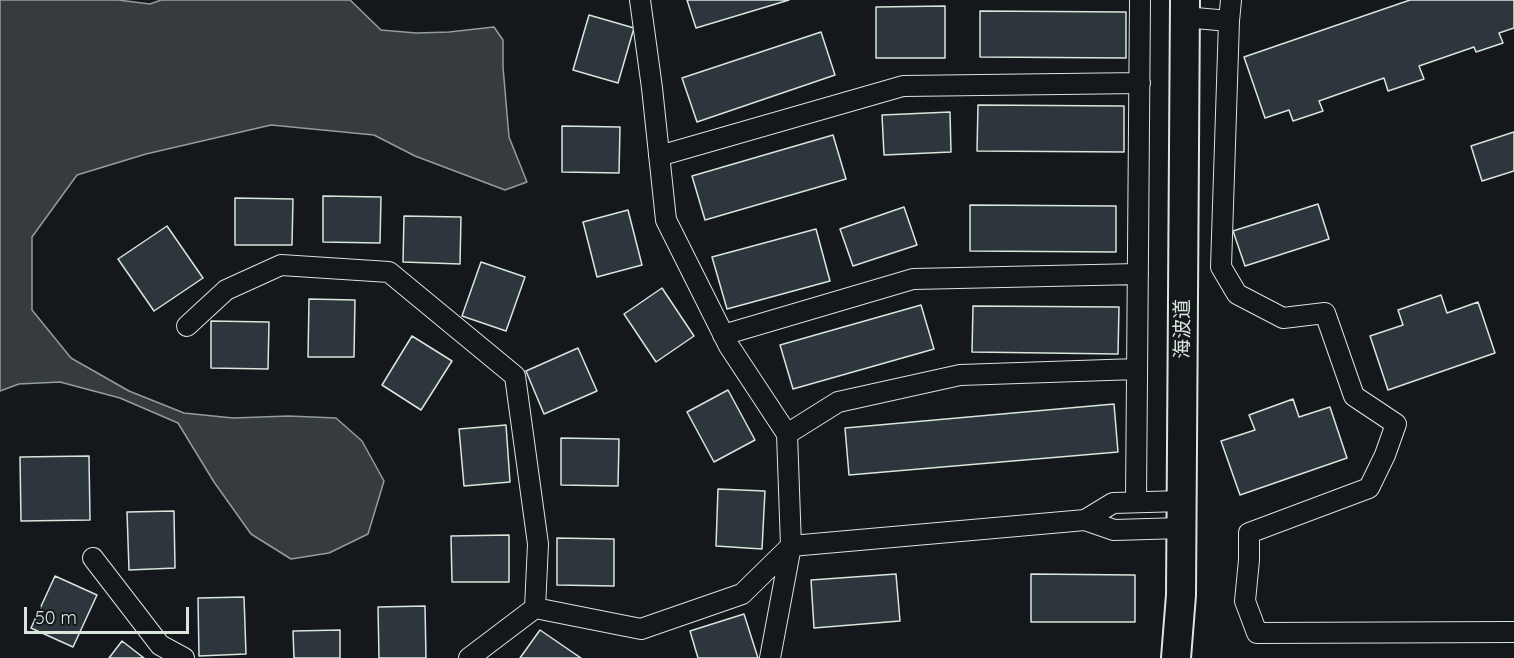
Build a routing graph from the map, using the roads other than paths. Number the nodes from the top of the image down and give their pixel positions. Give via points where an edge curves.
1 (640, 0) edge
2 (1140, 0) edge
3 (1231, 0) edge
4 (1185, 8) edge
5 (1229, 21) junction
6 (1140, 83) junction
7 (659, 156) junction
8 (1138, 274) junction
9 (187, 326) dead end
10 (723, 334) junction
11 (1137, 369) junction
12 (787, 434) junction
13 (1136, 502) junction
14 (1182, 514) junction
15 (1085, 520) junction
16 (791, 546) junction
17 (93, 558) dead end
18 (536, 608) junction
19 (1514, 632) edge
20 (184, 658) edge
21 (469, 658) edge
22 (770, 658) edge
23 (1176, 658) edge

1 - 7 street
2 - 6 street
3 - 5 street
4 - 5 street
4 - 14 street, 海波道
5 - 19 street via 1221,267 1237,294 1283,318 1324,313 1354,396 1396,424 1369,488 1249,533 1245,601 1257,633
6 - 7 street via 903,86
6 - 8 street
7 - 10 street via 666,220
8 - 10 street via 913,279
8 - 11 street
9 - 18 street via 226,290 281,265 389,272 515,376 538,544
10 - 12 street
11 - 12 street via 960,375 838,402
11 - 13 street
12 - 16 street
13 - 14 street
13 - 15 street via 1113,503
14 - 15 street via 1114,530
14 - 23 street, 海波道
15 - 16 street
16 - 18 street via 742,594 641,629
16 - 22 street
17 - 20 street via 160,645
18 - 21 street

